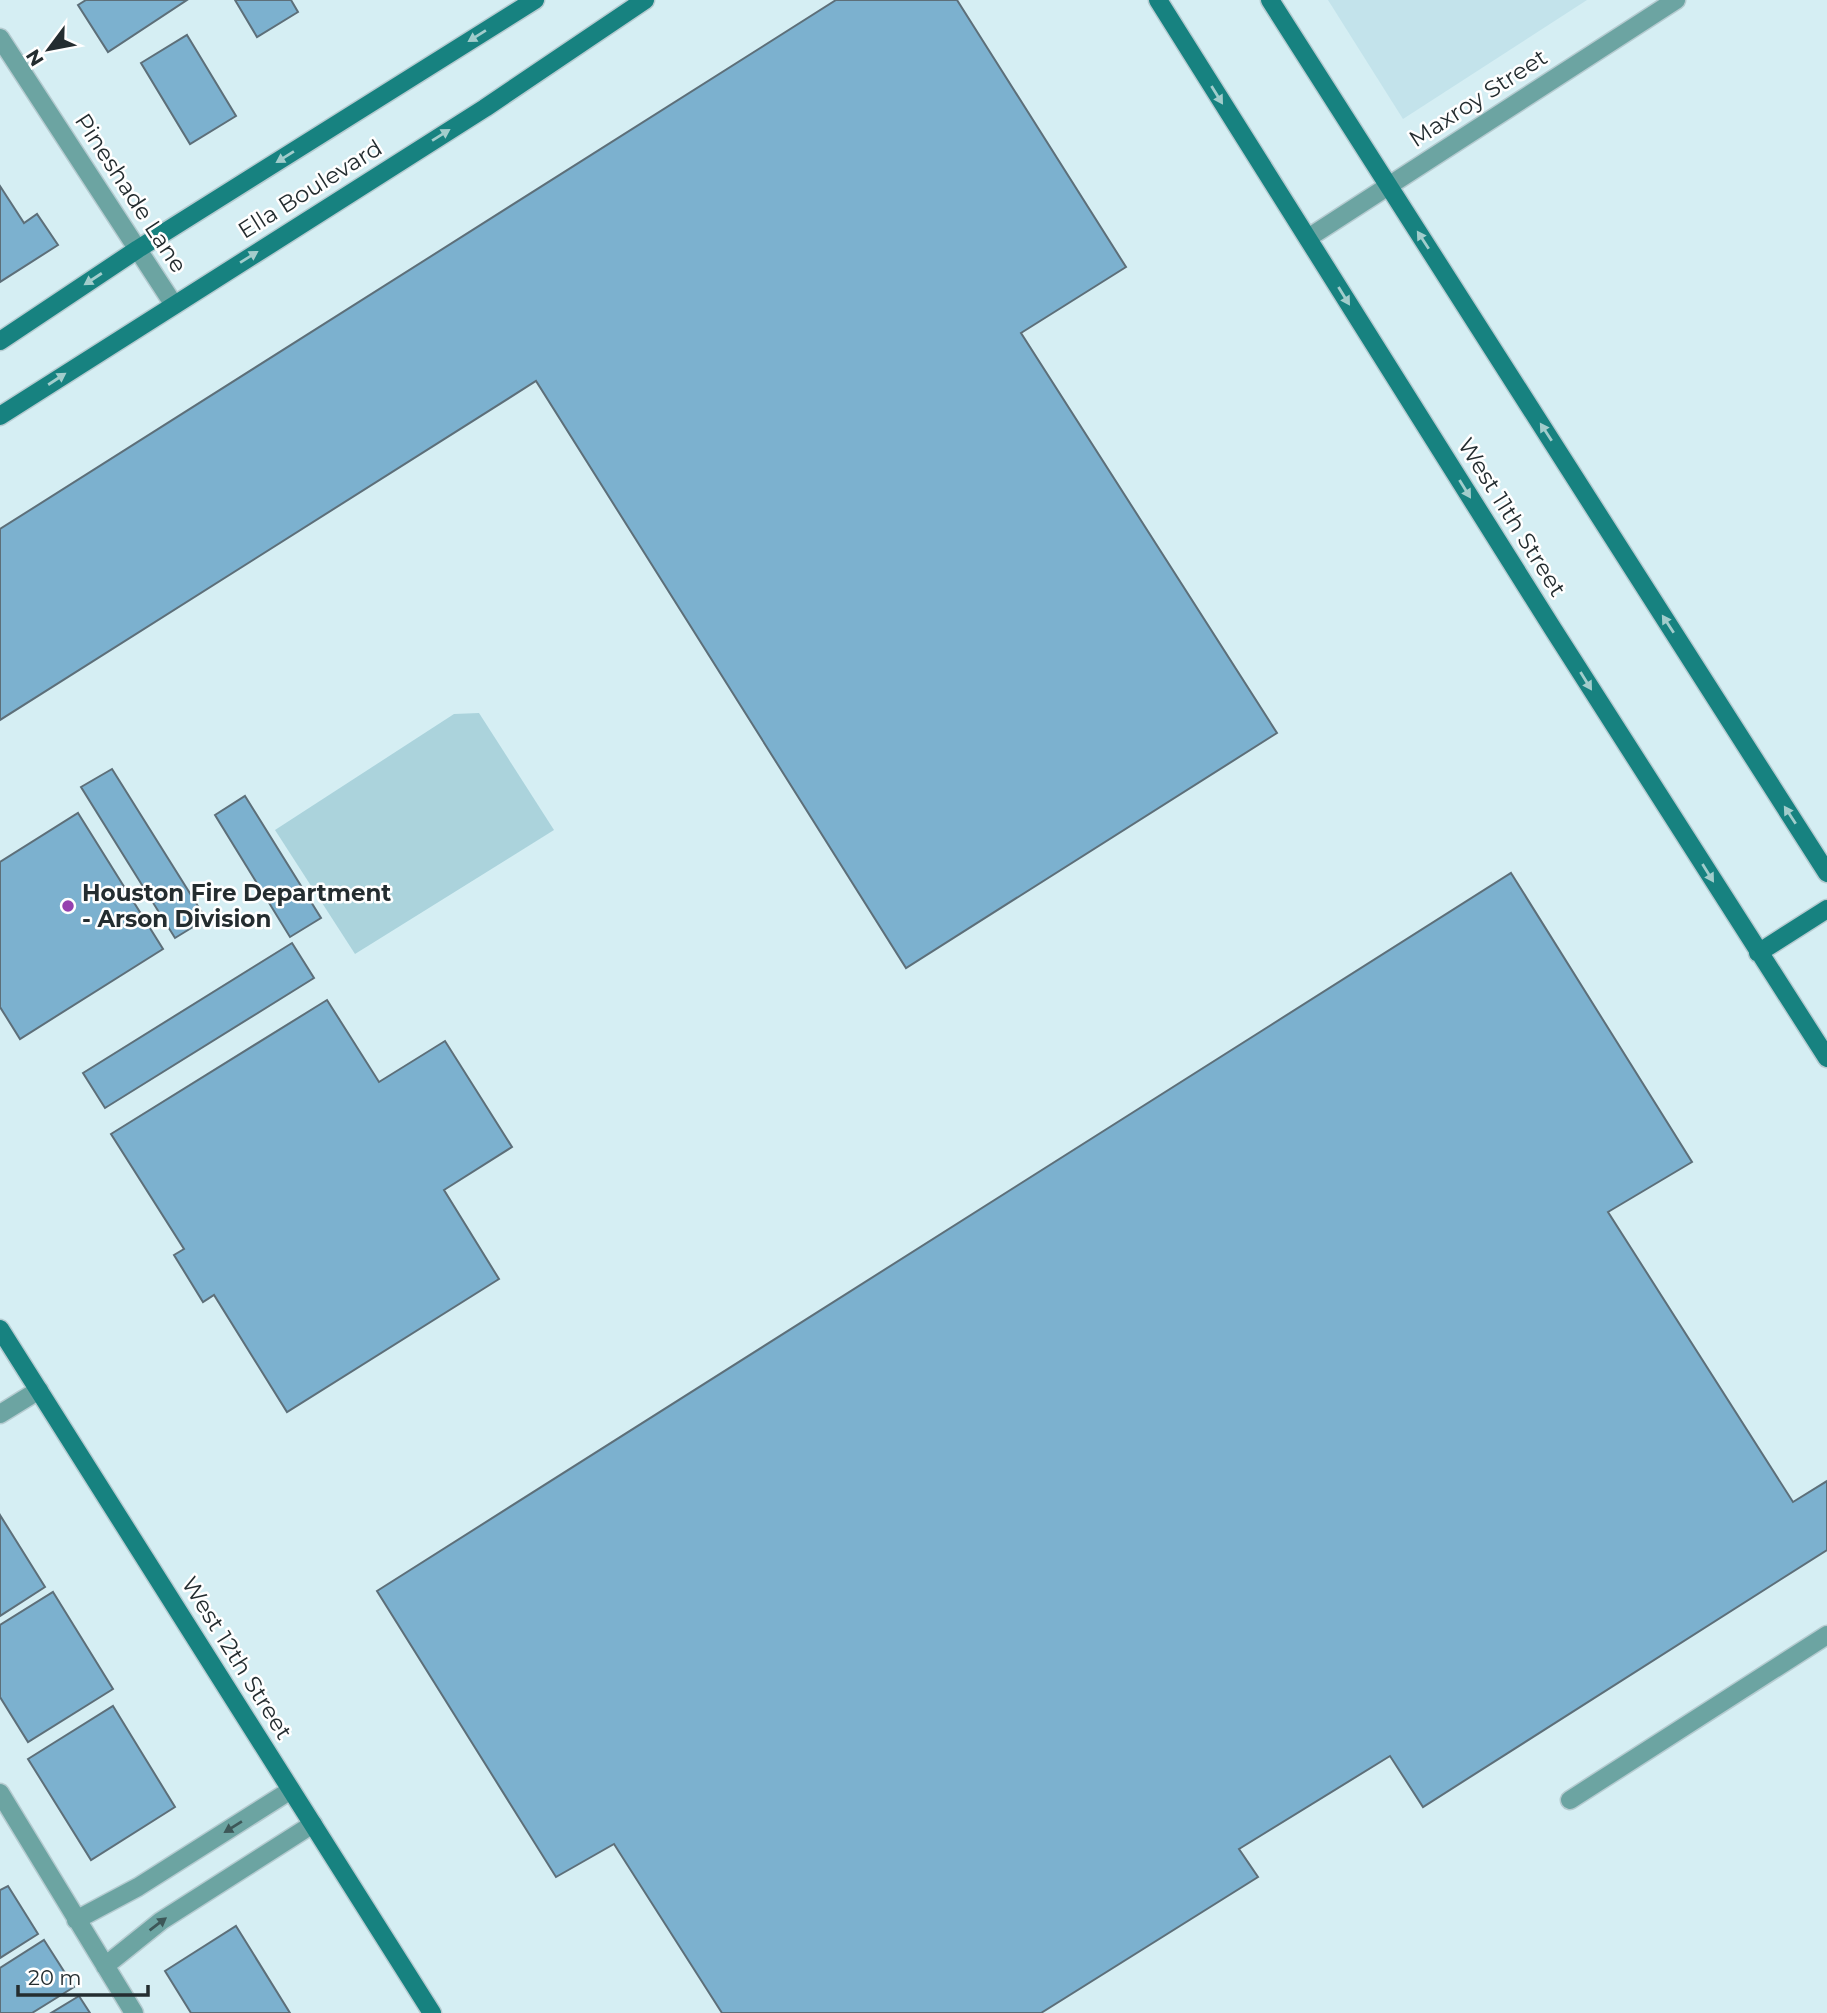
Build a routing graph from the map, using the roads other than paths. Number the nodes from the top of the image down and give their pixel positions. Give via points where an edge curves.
1 (535, 0) edge
2 (645, 0) edge
3 (1158, 0) edge
4 (1270, 0) edge
5 (1676, 0) edge
6 (0, 38) edge
7 (1388, 186) junction
8 (1308, 238) junction
9 (138, 249) junction
10 (174, 305) junction
11 (0, 341) edge
12 (0, 416) edge
13 (1827, 873) edge
14 (1827, 909) edge
15 (1758, 953) junction
16 (1827, 1058) edge
17 (0, 1329) edge
18 (39, 1390) junction
19 (0, 1414) edge
20 (1827, 1635) edge
21 (291, 1790) junction
22 (0, 1793) edge
23 (1570, 1800) dead end
24 (313, 1824) junction
25 (76, 1920) junction
26 (105, 1966) junction
27 (134, 2013) edge
28 (432, 2013) edge

1 -> 9 main road, Ella Boulevard
10 -> 2 main road, Ella Boulevard via 485,108
3 -> 8 main road, West 11th Street
4 - 7 main road
5 - 7 street, Maxroy Street
6 - 9 street, Pineshade Lane
7 - 8 street, Maxroy Street
13 -> 7 main road
8 -> 15 main road, West 11th Street
9 - 10 street, Pineshade Lane
9 -> 11 main road, Ella Boulevard
12 -> 10 main road, Ella Boulevard
14 - 15 main road
15 - 16 main road, West 11th Street
17 - 18 main road, West 12th Street
18 - 19 street
18 - 21 main road, West 12th Street
20 - 23 street
21 - 24 main road, West 12th Street
21 -> 25 street via 138,1887
22 - 25 street
26 -> 24 street via 161,1921
24 - 28 main road, West 12th Street
25 - 26 street
26 - 27 street

